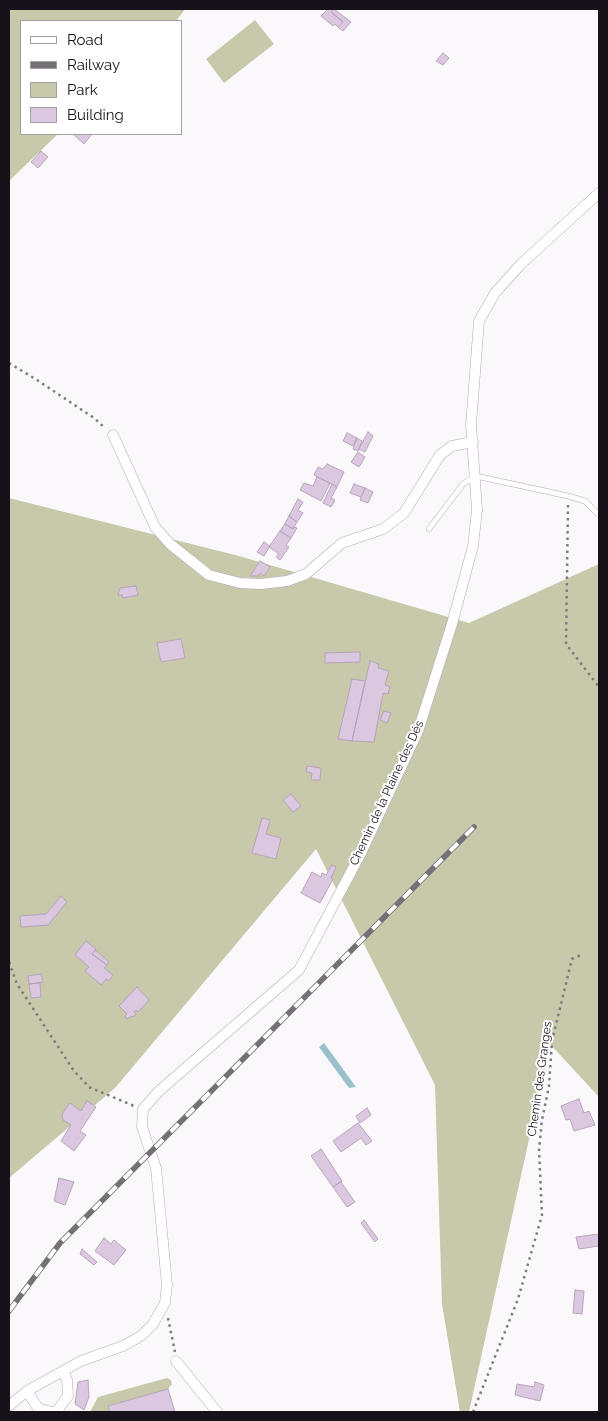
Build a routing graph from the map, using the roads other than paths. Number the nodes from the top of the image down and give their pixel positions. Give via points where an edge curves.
1 (599, 194) edge
2 (112, 435) road end
3 (473, 442) junction
4 (476, 476) junction
5 (599, 515) edge
6 (429, 529) dead end
7 (176, 1361) road end
8 (63, 1371) junction
9 (27, 1392) junction
10 (9, 1406) edge
11 (57, 1412) edge
12 (217, 1412) edge

1 - 3 street, Chemin de la Plaine des Dés via 521,264 495,293 479,321 471,425
2 - 3 street via 155,527 170,544 209,575 240,583 262,584 306,574 342,543 383,529 404,513 440,455 452,446
3 - 4 street, Chemin de la Plaine des Dés
4 - 5 lane via 585,501
4 - 6 lane via 463,484
4 - 8 street, Chemin de la Plaine des Dés via 478,510 474,546 452,624 418,731 361,853 299,970 159,1091 143,1109 142,1127 156,1168 167,1285 165,1303 153,1324 141,1336
7 - 12 street
8 - 9 street
8 - 11 street via 68,1396
9 - 10 street
9 - 11 street via 38,1408

